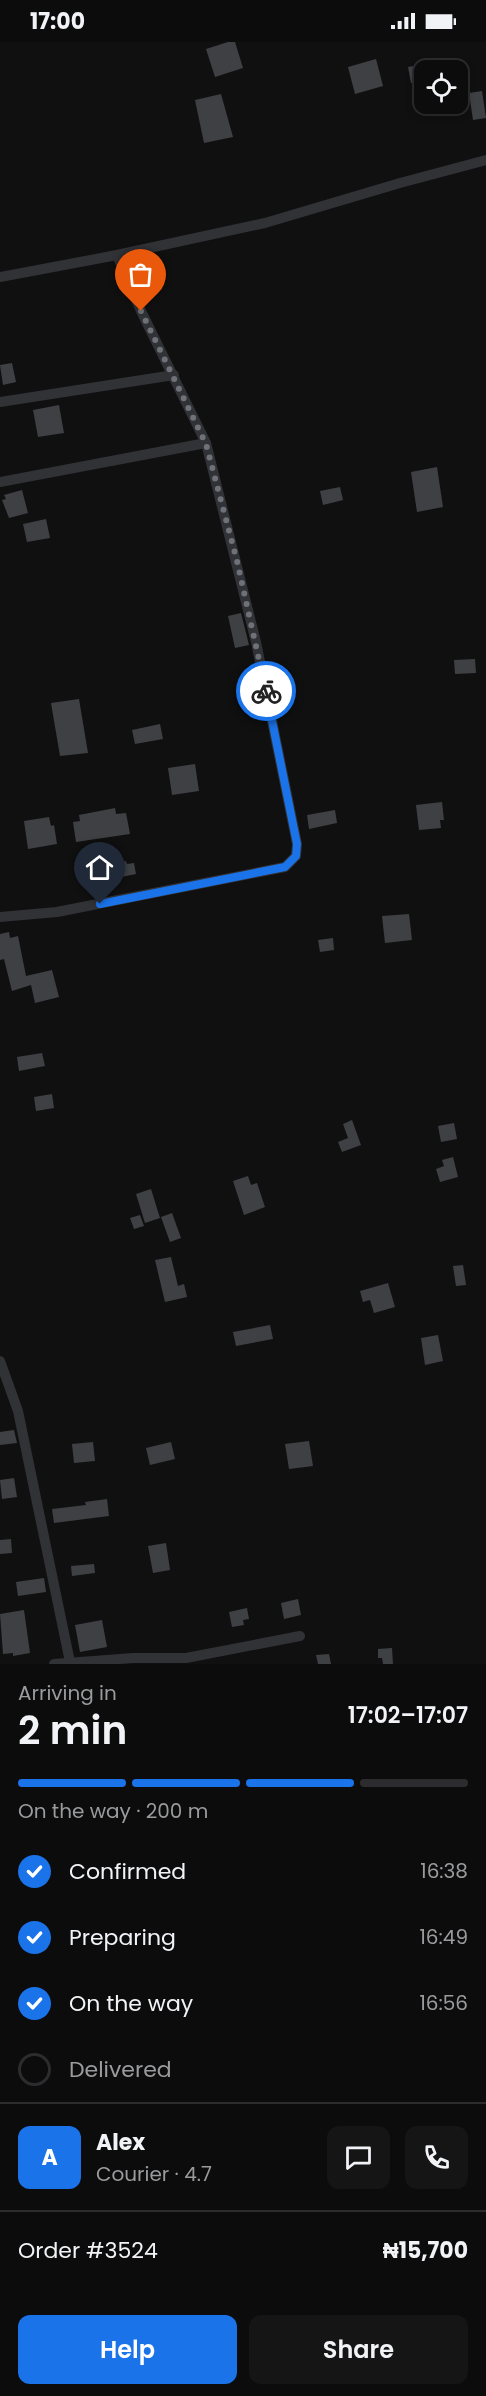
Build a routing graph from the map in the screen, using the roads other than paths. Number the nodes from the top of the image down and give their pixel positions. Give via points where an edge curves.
1 (486, 160) edge
2 (117, 255) junction
3 (0, 277) edge
4 (174, 375) junction
5 (0, 402) edge
6 (206, 444) junction
7 (0, 482) edge
8 (0, 917) edge
9 (0, 1361) edge
10 (300, 1636) dead end
11 (70, 1662) junction
12 (54, 1664) edge

1 - 2 street via 265,223
2 - 3 street
2 - 4 street
4 - 5 street
4 - 6 street
6 - 7 street
6 - 8 street via 255,642 297,844 296,856 285,867 264,872 57,912
9 - 11 street via 18,1411
10 - 11 street via 186,1658
11 - 12 street

